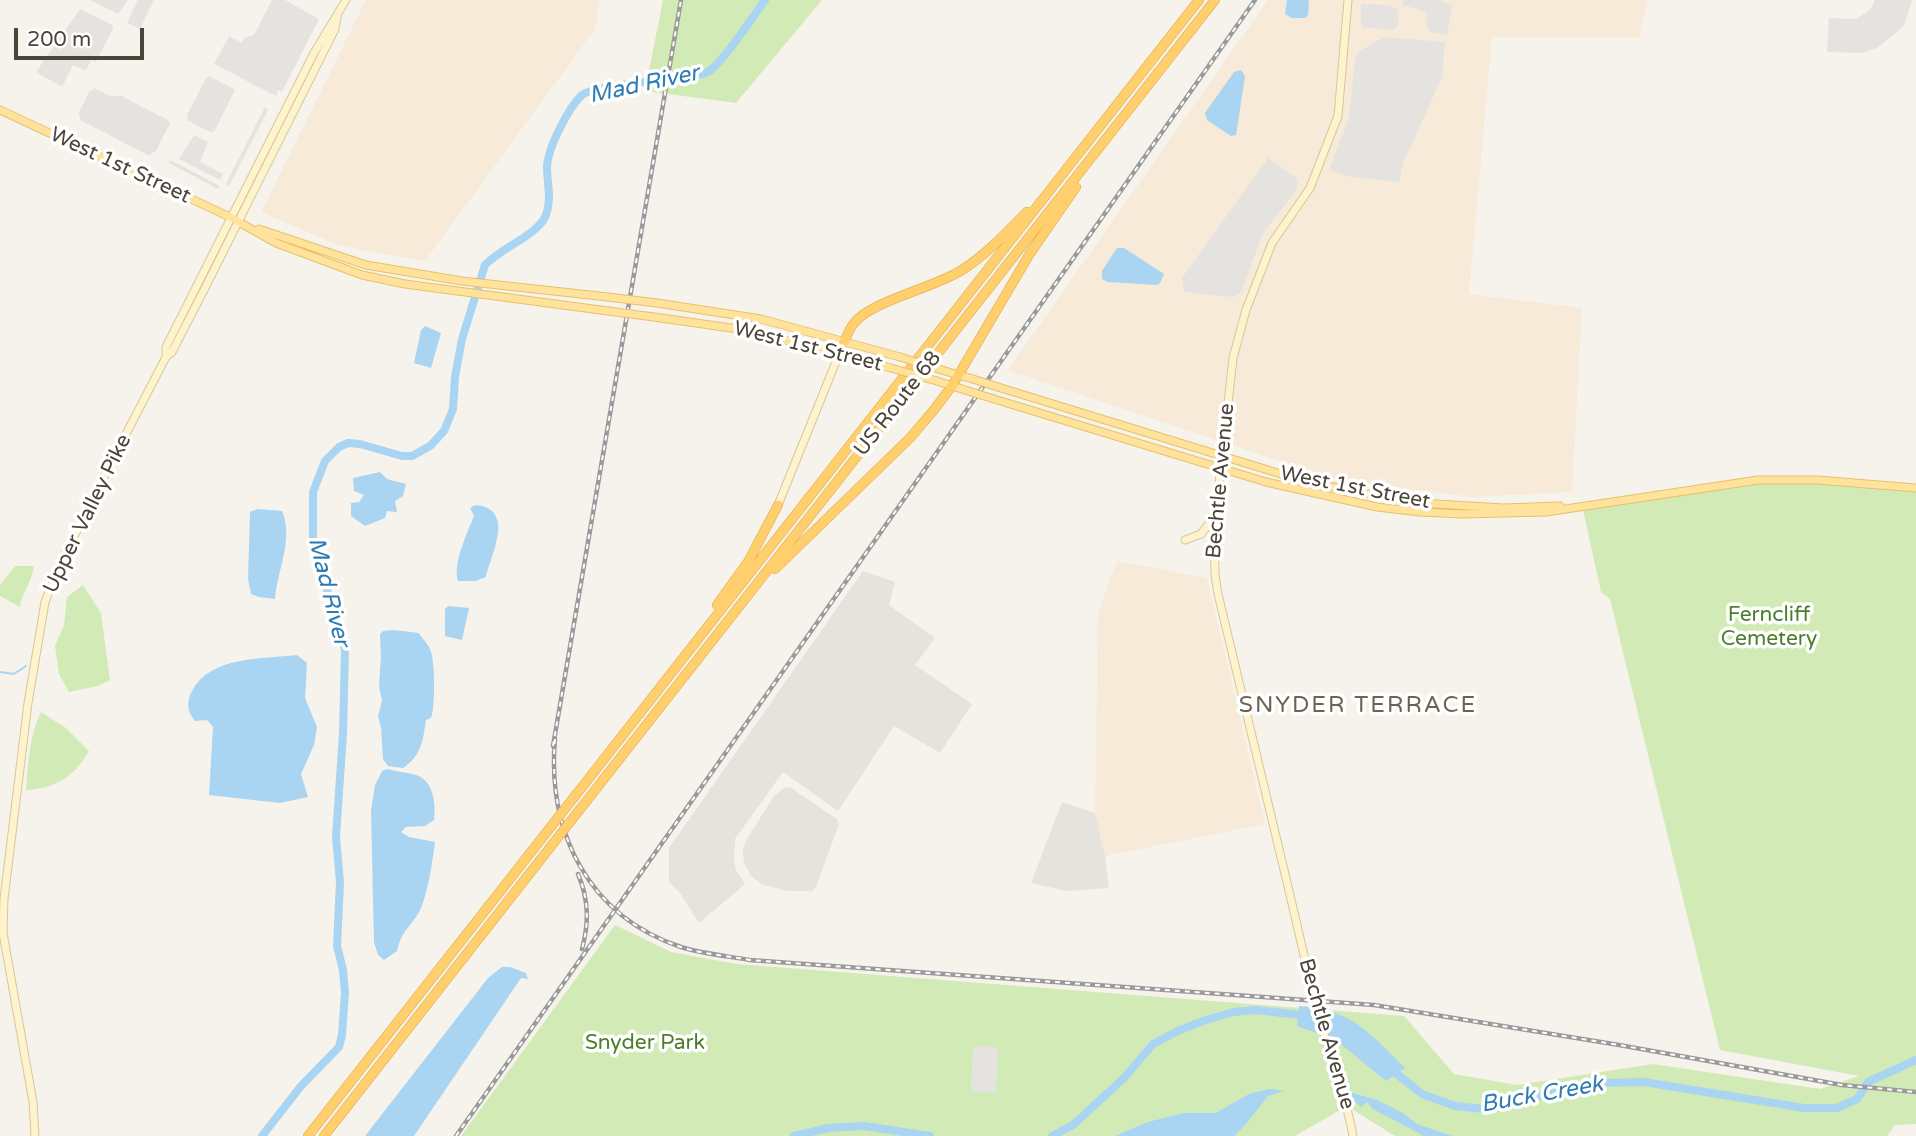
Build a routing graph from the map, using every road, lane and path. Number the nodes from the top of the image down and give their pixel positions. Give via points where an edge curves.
1 (346, 0) edge
2 (1199, 0) edge
3 (1214, 0) edge
4 (1348, 0) edge
5 (337, 17) junction
6 (1130, 109) junction
7 (0, 110) edge
8 (1053, 186) junction
9 (230, 217) junction
10 (239, 222) junction
11 (212, 253) junction
12 (204, 290) junction
13 (844, 342) junction
14 (837, 354) junction
15 (166, 357) junction
16 (958, 375) junction
17 (952, 386) junction
18 (1220, 456) junction
19 (1219, 468) junction
20 (1916, 488) edge
21 (778, 505) joint
22 (1582, 505) junction
23 (1215, 516) junction
24 (1185, 540) dead end
25 (746, 597) junction
26 (678, 665) junction
27 (35, 1136) edge
28 (308, 1136) edge
29 (325, 1136) edge
30 (1353, 1136) edge

1 - 5 street, Upper Valley Pike
2 - 8 highway, US Route 68
3 - 6 highway, US Route 68
4 - 18 street, Bechtle Avenue via 1338,116 1317,176 1272,243 1246,310 1233,358
5 - 9 street, Upper Valley Pike via 314,52
5 - 10 street, Upper Valley Pike
6 - 16 highway via 1043,233
6 - 25 highway, US Route 68
7 - 9 main road, West 1st Street
8 - 13 highway via 972,263 932,286 866,312
8 - 26 highway, US Route 68
9 - 10 main road, West 1st Street
9 - 11 street, Upper Valley Pike
10 - 12 street, Upper Valley Pike
10 - 13 main road, West 1st Street, bridge via 366,265 761,319
10 - 14 main road, West 1st Street, bridge via 276,243 362,275 752,331
11 - 12 street via 202,280
11 - 15 street, Upper Valley Pike via 166,347
12 - 15 street, Upper Valley Pike
13 - 14 street
13 - 16 main road, West 1st Street, bridge
14 - 17 main road, West 1st Street, bridge
14 - 21 street
15 - 27 street, Upper Valley Pike via 60,564 40,624 3,933
16 - 17 highway
16 - 18 main road, West 1st Street, bridge
17 - 19 main road, West 1st Street, bridge
17 - 25 highway via 910,438
18 - 19 street, Bechtle Avenue
18 - 22 main road, West 1st Street via 1307,482 1420,503 1504,508
19 - 22 main road, West 1st Street via 1348,501 1420,512 1546,512
19 - 23 street, Bechtle Avenue
20 - 22 main road, West 1st Street via 1758,480
21 - 26 highway via 748,562
23 - 24 street via 1201,534
23 - 30 street, Bechtle Avenue via 1218,594 1316,1006
25 - 29 highway, US Route 68, bridge
26 - 28 highway, US Route 68, bridge

